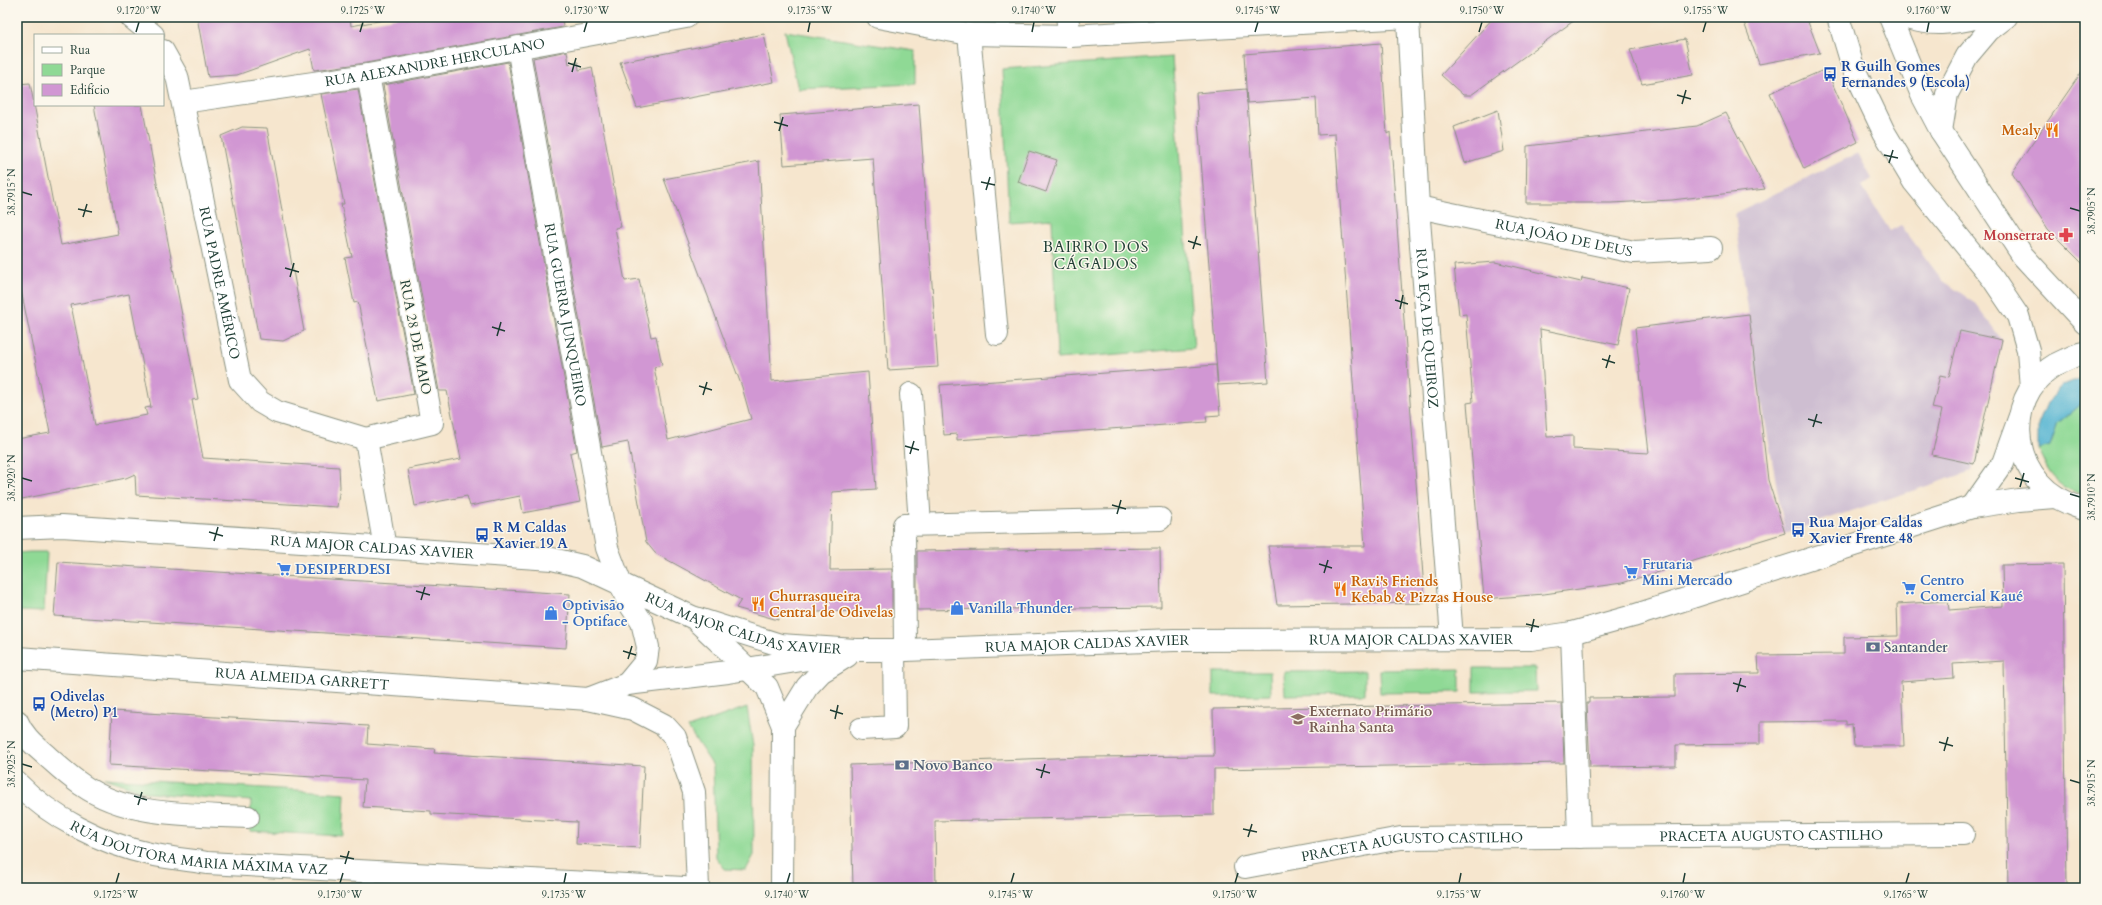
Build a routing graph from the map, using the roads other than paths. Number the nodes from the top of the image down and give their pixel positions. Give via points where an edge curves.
1 (131, 17) edge
2 (686, 17) edge
3 (878, 17) edge
4 (1409, 17) edge
5 (1838, 17) edge
6 (1890, 17) edge
7 (1904, 17) edge
8 (1979, 17) edge
9 (2006, 17) edge
10 (1273, 21) edge
11 (1068, 27) edge
12 (152, 34) edge
13 (969, 34) junction
14 (518, 48) junction
15 (164, 53) edge
16 (368, 75) junction
17 (183, 102) junction
18 (1941, 131) junction
19 (1418, 207) junction
20 (1711, 248) dead end
21 (2085, 323) edge
22 (997, 334) dead end
23 (2085, 353) edge
24 (2031, 388) junction
25 (911, 394) dead end
26 (2020, 416) junction
27 (366, 439) junction
28 (2054, 497) junction
29 (1972, 507) junction
30 (2084, 510) edge
31 (1160, 519) dead end
32 (920, 524) junction
33 (17, 528) edge
34 (385, 548) junction
35 (619, 581) junction
36 (692, 617) junction
37 (1572, 633) junction
38 (1452, 638) junction
39 (856, 650) junction
40 (900, 650) junction
41 (17, 658) edge
42 (738, 670) junction
43 (627, 684) junction
44 (588, 699) junction
45 (17, 721) edge
46 (784, 726) junction
47 (861, 729) dead end
48 (17, 783) edge
49 (248, 817) dead end
50 (1962, 834) dead end
51 (1579, 837) junction
52 (1245, 867) dead end
53 (684, 888) edge
54 (698, 888) edge
55 (782, 888) edge

1 - 12 street
2 - 14 street, RUA ALEXANDRE HERCULANO
3 - 13 street
4 - 10 street
4 - 19 street, RUA EÇA DE QUEIROZ
5 - 24 street via 1853,66 1884,132 1914,182 1993,279 2018,316 2028,350
6 - 18 street via 1922,95
7 - 8 street via 1924,23 1943,24
9 - 18 street via 1989,30 1967,56 1947,94
10 - 11 street
11 - 13 street
13 - 22 street
14 - 16 street, RUA ALEXANDRE HERCULANO
14 - 35 street, RUA GUERRA JUNQUEIRO via 607,548
15 - 17 street, RUA PADRE AMÉRICO via 177,76
16 - 17 street, RUA ALEXANDRE HERCULANO
16 - 27 street, RUA 28 DE MAIO via 432,423
17 - 27 street, RUA PADRE AMÉRICO via 240,380 260,402 277,412
18 - 21 street via 2023,256
19 - 20 street, RUA JOÃO DE DEUS via 1634,252
19 - 38 street, RUA EÇA DE QUEIROZ
23 - 24 street via 2053,365
24 - 26 street
25 - 32 street
26 - 28 street via 2020,447 2032,475
26 - 29 street via 2003,463
27 - 34 street
28 - 29 street, RUA MAJOR CALDAS XAVIER
28 - 30 street
29 - 37 street, RUA MAJOR CALDAS XAVIER via 1633,616
31 - 32 street
32 - 40 street via 904,525
33 - 34 street, RUA MAJOR CALDAS XAVIER via 62,526
34 - 35 street, RUA MAJOR CALDAS XAVIER via 552,559 582,566
35 - 36 street, RUA MAJOR CALDAS XAVIER
35 - 43 street, RUA GUERRA JUNQUEIRO via 627,600 642,622 648,648 646,661
36 - 39 street, RUA MAJOR CALDAS XAVIER via 780,645
36 - 42 street
37 - 38 street, RUA MAJOR CALDAS XAVIER via 1531,639
37 - 51 street
38 - 40 street, RUA MAJOR CALDAS XAVIER via 1174,640
39 - 40 street, RUA MAJOR CALDAS XAVIER
39 - 42 street, RUA MAJOR CALDAS XAVIER
39 - 46 street via 821,672 807,688
40 - 47 street via 895,727
41 - 44 street, RUA ALMEIDA GARRETT
42 - 43 street, RUA ALMEIDA GARRETT
42 - 46 street via 768,687
43 - 44 street, RUA ALMEIDA GARRETT
44 - 54 street, RUA ALMEIDA GARRETT via 633,709 664,725 675,737 694,792
45 - 49 street via 29,739 63,770 98,794 124,804 164,813
46 - 55 street
48 - 53 street, RUA DOUTORA MARIA MÁXIMA VAZ via 64,819 104,839 149,854 207,863
50 - 51 street, PRACETA AUGUSTO CASTILHO
51 - 52 street, PRACETA AUGUSTO CASTILHO via 1401,838

